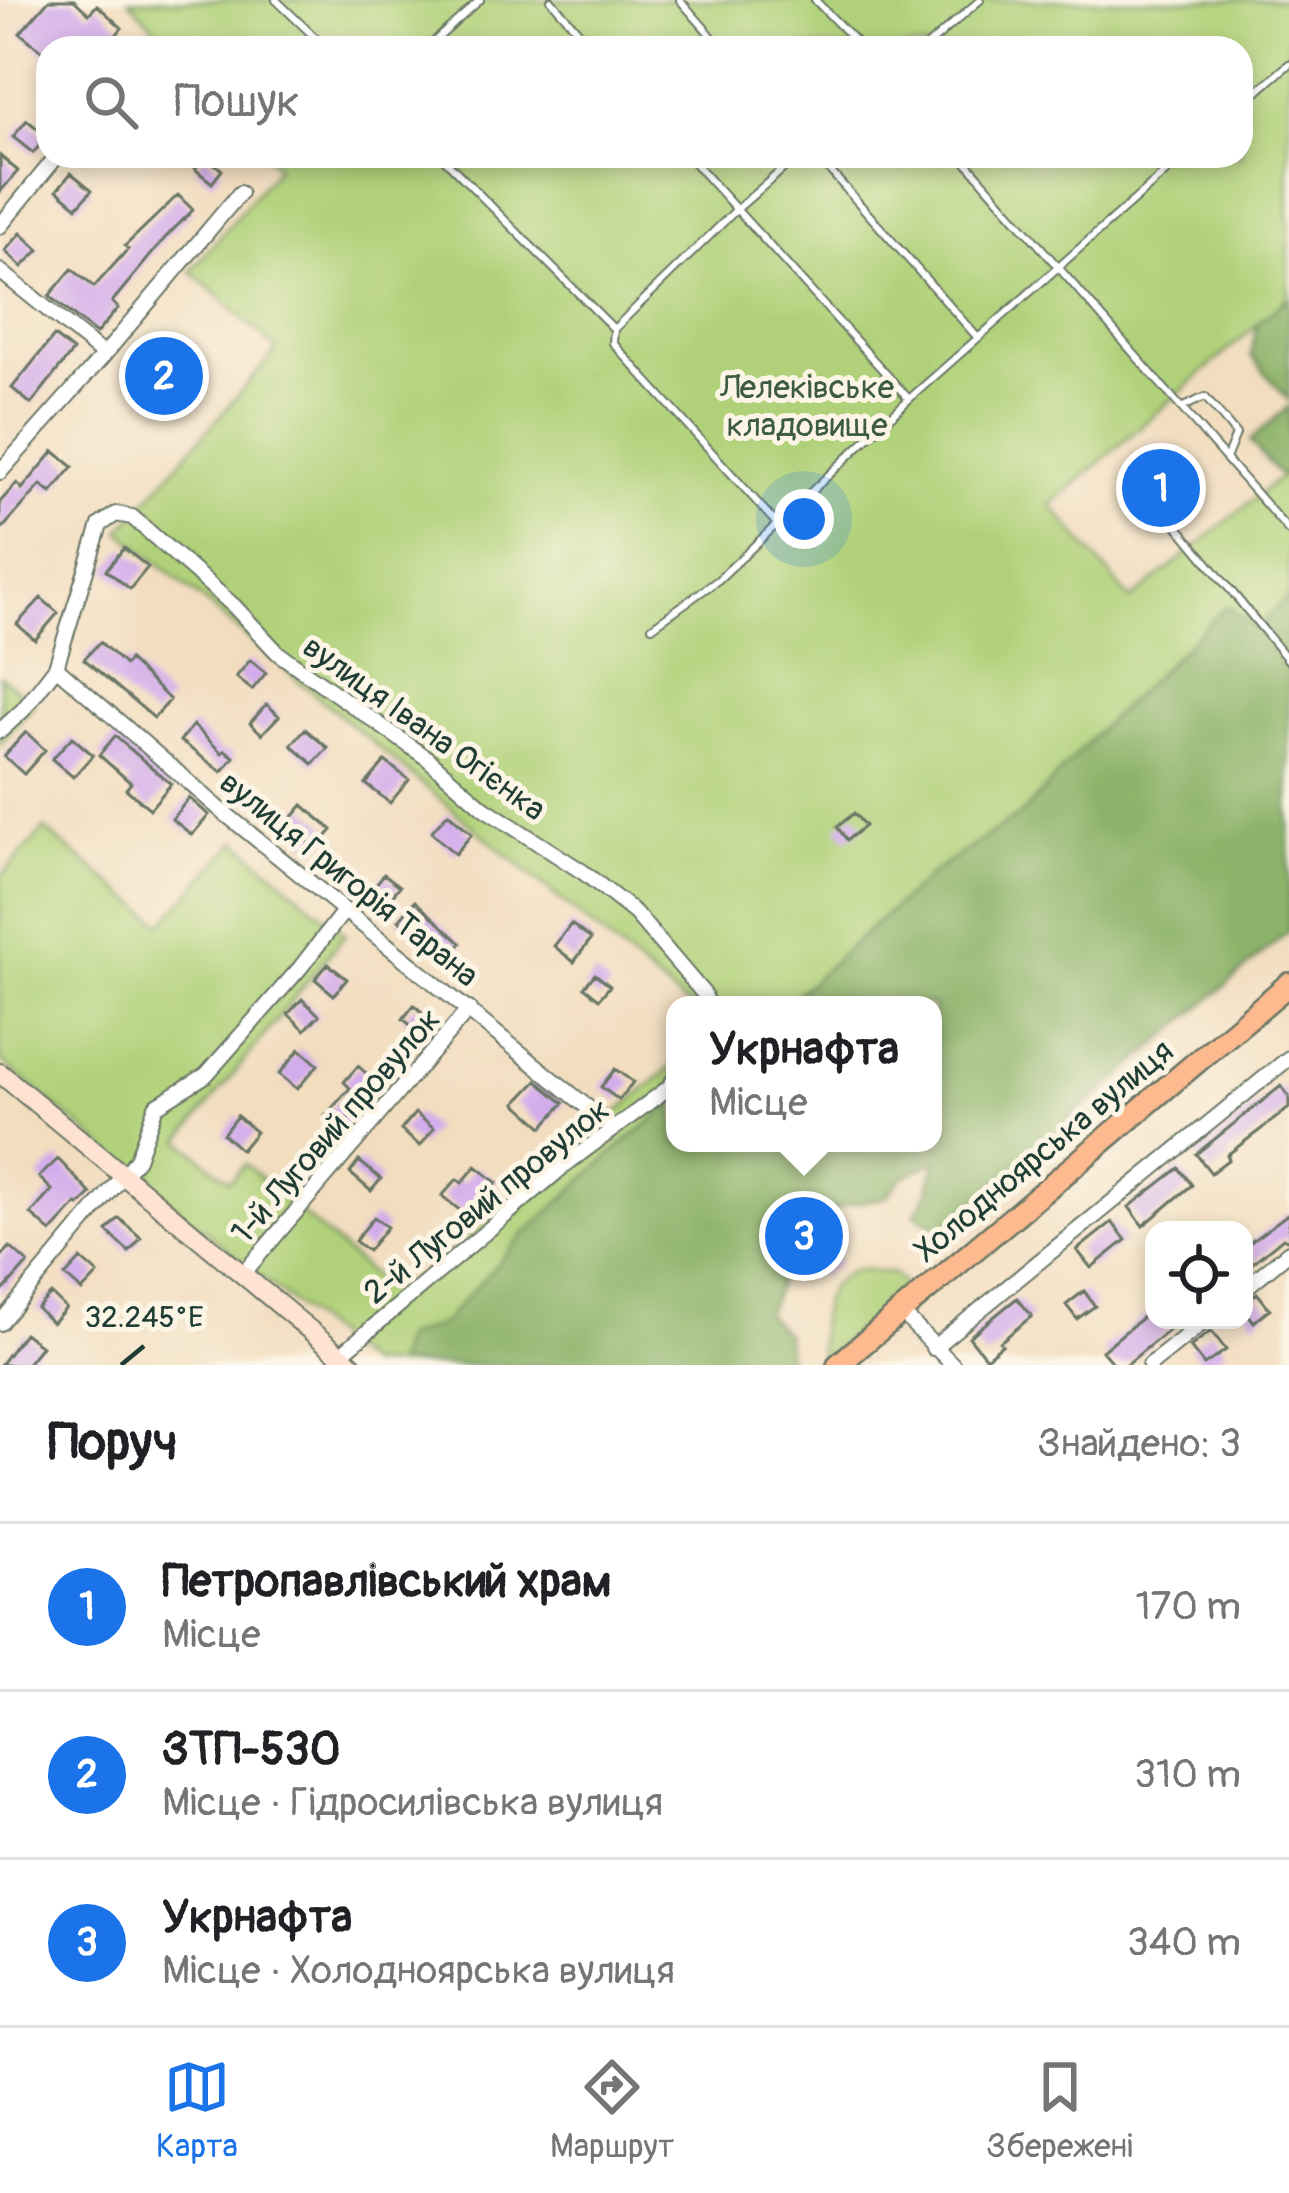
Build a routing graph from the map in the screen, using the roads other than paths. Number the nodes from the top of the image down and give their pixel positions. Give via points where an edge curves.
1 (277, 0) edge
2 (479, 0) edge
3 (551, 0) edge
4 (680, 0) edge
5 (815, 0) edge
6 (980, 0) edge
7 (314, 36) edge
8 (440, 36) edge
9 (582, 36) edge
10 (712, 36) edge
11 (850, 36) edge
12 (939, 36) edge
13 (1289, 64) edge
14 (1253, 96) edge
15 (47, 168) edge
16 (453, 168) edge
17 (699, 168) edge
18 (784, 168) edge
19 (829, 168) edge
20 (971, 168) edge
21 (1170, 168) edge
22 (240, 193) dead end
23 (736, 210) junction
24 (0, 226) edge
25 (1058, 267) junction
26 (0, 271) edge
27 (614, 329) junction
28 (978, 338) junction
29 (104, 356) junction
30 (909, 399) junction
31 (1182, 408) junction
32 (1226, 459) junction
33 (0, 472) edge
34 (1170, 518) dead end
35 (776, 524) junction
36 (1289, 531) edge
37 (652, 627) dead end
38 (1289, 661) edge
39 (56, 667) junction
40 (0, 730) edge
41 (344, 911) junction
42 (1289, 984) edge
43 (704, 996) edge
44 (469, 1010) junction
45 (1289, 1058) edge
46 (0, 1073) edge
47 (666, 1088) edge
48 (613, 1128) junction
49 (123, 1175) junction
50 (1289, 1252) edge
51 (242, 1275) junction
52 (1253, 1282) edge
53 (902, 1313) junction
54 (0, 1323) edge
55 (1195, 1329) edge
56 (933, 1348) junction
57 (346, 1360) edge
58 (838, 1365) edge
59 (953, 1365) edge
60 (1150, 1365) edge

1 - 7 lane
2 - 8 lane
3 - 9 lane
4 - 10 lane
5 - 11 lane
6 - 12 lane
13 - 14 lane
15 - 24 street
16 - 27 lane
17 - 23 lane
18 - 23 lane
19 - 28 lane
20 - 25 lane
21 - 25 lane
22 - 29 street
23 - 27 lane
23 - 30 lane
25 - 28 lane
25 - 31 lane
26 - 29 street
27 - 35 lane via 613,343
28 - 30 lane
29 - 33 street
30 - 35 lane
31 - 32 lane
31 - 32 lane via 1205,398 1236,434
32 - 36 lane
34 - 38 lane
35 - 37 lane via 718,580
39 - 40 street
39 - 41 street, вулиця Григорія Тарана
39 - 43 street, вулиця Івана Огієнка via 100,525 116,514 132,517 278,653 635,913
41 - 44 street, вулиця Григорія Тарана
41 - 49 street via 206,1075 156,1106
42 - 53 main road, Холодноярська вулиця
44 - 48 street, вулиця Григорія Тарана
44 - 51 street, 1-й Луговий провулок
45 - 56 street
46 - 49 street
47 - 48 street, 2-й Луговий провулок
48 - 57 street, 2-й Луговий провулок
49 - 51 street
49 - 54 street
50 - 52 street
51 - 57 street
53 - 56 street
53 - 58 main road, Холодноярська вулиця
55 - 60 street
56 - 59 street

